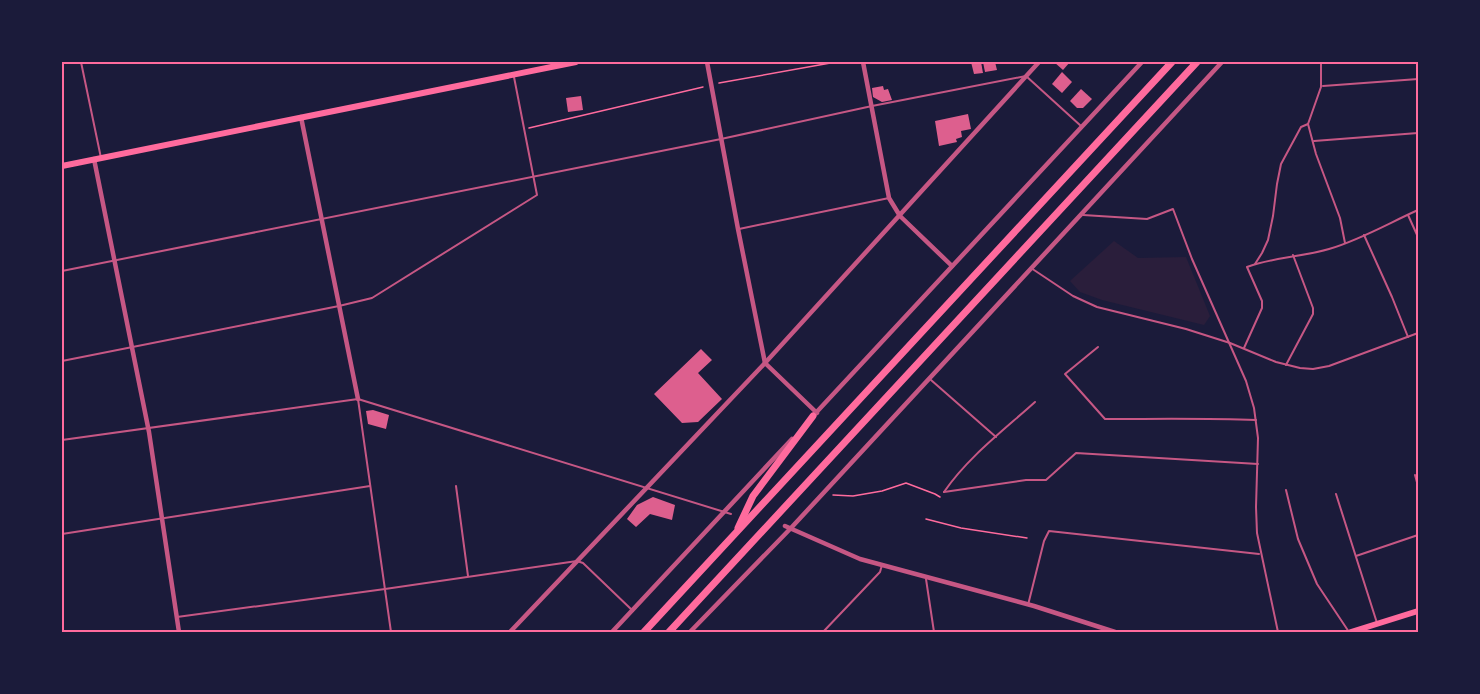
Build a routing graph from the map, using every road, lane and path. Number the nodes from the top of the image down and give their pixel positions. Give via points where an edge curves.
1 (81, 62) edge
2 (576, 62) edge
3 (707, 62) edge
4 (836, 62) edge
5 (863, 62) edge
6 (1039, 62) edge
7 (1142, 62) edge
8 (1172, 62) edge
9 (1197, 62) edge
10 (1222, 62) edge
11 (1321, 62) edge
12 (513, 74) junction
13 (1026, 76) junction
14 (1419, 79) edge
15 (711, 85) junction
16 (1321, 87) junction
17 (872, 106) junction
18 (301, 117) junction
19 (1308, 124) junction
20 (1081, 126) junction
21 (524, 129) junction
22 (1419, 133) edge
23 (721, 139) junction
24 (1313, 141) junction
25 (97, 158) junction
26 (62, 166) edge
27 (534, 177) junction
28 (889, 198) junction
29 (1419, 210) edge
30 (1080, 215) junction
31 (1408, 215) junction
32 (900, 216) junction
33 (322, 219) junction
34 (738, 229) junction
35 (1364, 235) junction
36 (1419, 237) edge
37 (1345, 243) junction
38 (1293, 255) junction
39 (114, 260) junction
40 (1255, 264) junction
41 (952, 266) junction
42 (1031, 268) junction
43 (62, 271) edge
44 (339, 306) junction
45 (1419, 333) edge
46 (1408, 337) junction
47 (1230, 343) junction
48 (132, 347) junction
49 (1098, 347) dead end
50 (1243, 349) junction
51 (62, 361) edge
52 (765, 363) junction
53 (1286, 365) junction
54 (929, 378) junction
55 (358, 399) junction
56 (1035, 402) dead end
57 (815, 414) junction
58 (1256, 420) junction
59 (148, 428) junction
60 (996, 438) junction
61 (62, 440) edge
62 (1258, 464) junction
63 (1415, 475) dead end
64 (370, 486) junction
65 (456, 486) dead end
66 (1419, 486) edge
67 (646, 488) junction
68 (1286, 490) dead end
69 (822, 494) junction
70 (1336, 494) dead end
71 (940, 498) dead end
72 (724, 512) junction
73 (731, 514) dead end
74 (162, 518) junction
75 (926, 519) dead end
76 (788, 527) junction
77 (62, 534) edge
78 (1419, 534) edge
79 (734, 536) junction
80 (1027, 538) dead end
81 (1261, 554) junction
82 (1356, 555) junction
83 (577, 561) junction
84 (882, 566) junction
85 (468, 576) junction
86 (926, 577) junction
87 (385, 589) junction
88 (1028, 605) junction
89 (633, 610) junction
90 (1419, 611) edge
91 (177, 617) junction
92 (1377, 624) junction
93 (179, 633) edge
94 (391, 633) edge
95 (510, 633) edge
96 (612, 633) edge
97 (644, 633) edge
98 (669, 633) edge
99 (690, 633) edge
100 (823, 633) edge
101 (934, 633) edge
102 (1115, 633) edge
103 (1278, 633) edge
104 (1350, 633) edge

1 - 25 lane
2 - 12 main road
3 - 15 street
4 - 15 path
5 - 17 street
6 - 13 street
7 - 20 street
8 - 79 highway
9 - 98 highway
10 - 30 street
11 - 16 lane
12 - 18 main road
12 - 21 lane
13 - 17 lane
13 - 20 lane
13 - 32 street
14 - 16 lane
15 - 21 path
15 - 23 street
16 - 19 lane
17 - 23 lane
17 - 28 street
18 - 25 main road
18 - 33 street
19 - 24 lane
19 - 40 lane via 1301,127 1281,164 1268,240
20 - 41 street
21 - 27 lane
22 - 24 lane
23 - 27 lane
23 - 34 street
24 - 37 lane
25 - 26 main road
25 - 39 street
27 - 33 lane
27 - 44 lane via 537,195 372,298
28 - 32 street
28 - 34 lane
29 - 31 lane
30 - 42 street
30 - 47 lane via 1147,219 1173,209
31 - 35 lane
31 - 36 lane
32 - 41 street
32 - 52 street
33 - 39 lane
33 - 44 street
34 - 52 street
35 - 37 lane
35 - 46 lane
37 - 38 lane
38 - 40 lane
38 - 53 lane via 1313,314
39 - 43 lane
39 - 48 street
40 - 50 lane via 1247,267 1262,308
41 - 57 street
42 - 47 lane via 1072,296 1097,307
42 - 54 street
44 - 48 lane
44 - 55 street
45 - 46 lane
46 - 53 lane via 1329,366 1307,369
47 - 50 lane
47 - 58 lane via 1246,381
48 - 51 lane
48 - 59 street
49 - 58 lane via 1065,374 1105,419
50 - 53 lane
52 - 57 street
52 - 67 street
54 - 60 lane
54 - 69 street
55 - 59 lane
55 - 64 lane
55 - 67 lane
56 - 60 lane
57 - 72 street
57 - 79 highway via 753,496
58 - 62 lane
59 - 61 lane
59 - 74 street
60 - 62 lane via 954,477 944,492 1046,480 1076,453
62 - 81 lane via 1256,507
63 - 66 lane
64 - 74 lane
64 - 87 lane
65 - 85 lane
67 - 72 lane
67 - 83 street
68 - 104 lane via 1298,539 1317,584
69 - 71 path via 853,496 906,483
69 - 76 street
70 - 82 lane
72 - 73 lane
72 - 89 street
74 - 77 lane
74 - 91 street
75 - 80 path
76 - 84 street
76 - 99 street
78 - 82 lane
79 - 97 highway
81 - 88 lane via 1049,531
81 - 103 lane
82 - 92 lane
83 - 85 lane
83 - 89 lane
83 - 95 street
84 - 86 street
84 - 100 lane
85 - 87 lane
86 - 88 street
86 - 101 lane
87 - 91 lane
87 - 94 lane
88 - 102 street
89 - 96 street
90 - 92 main road
91 - 93 street
92 - 104 main road

